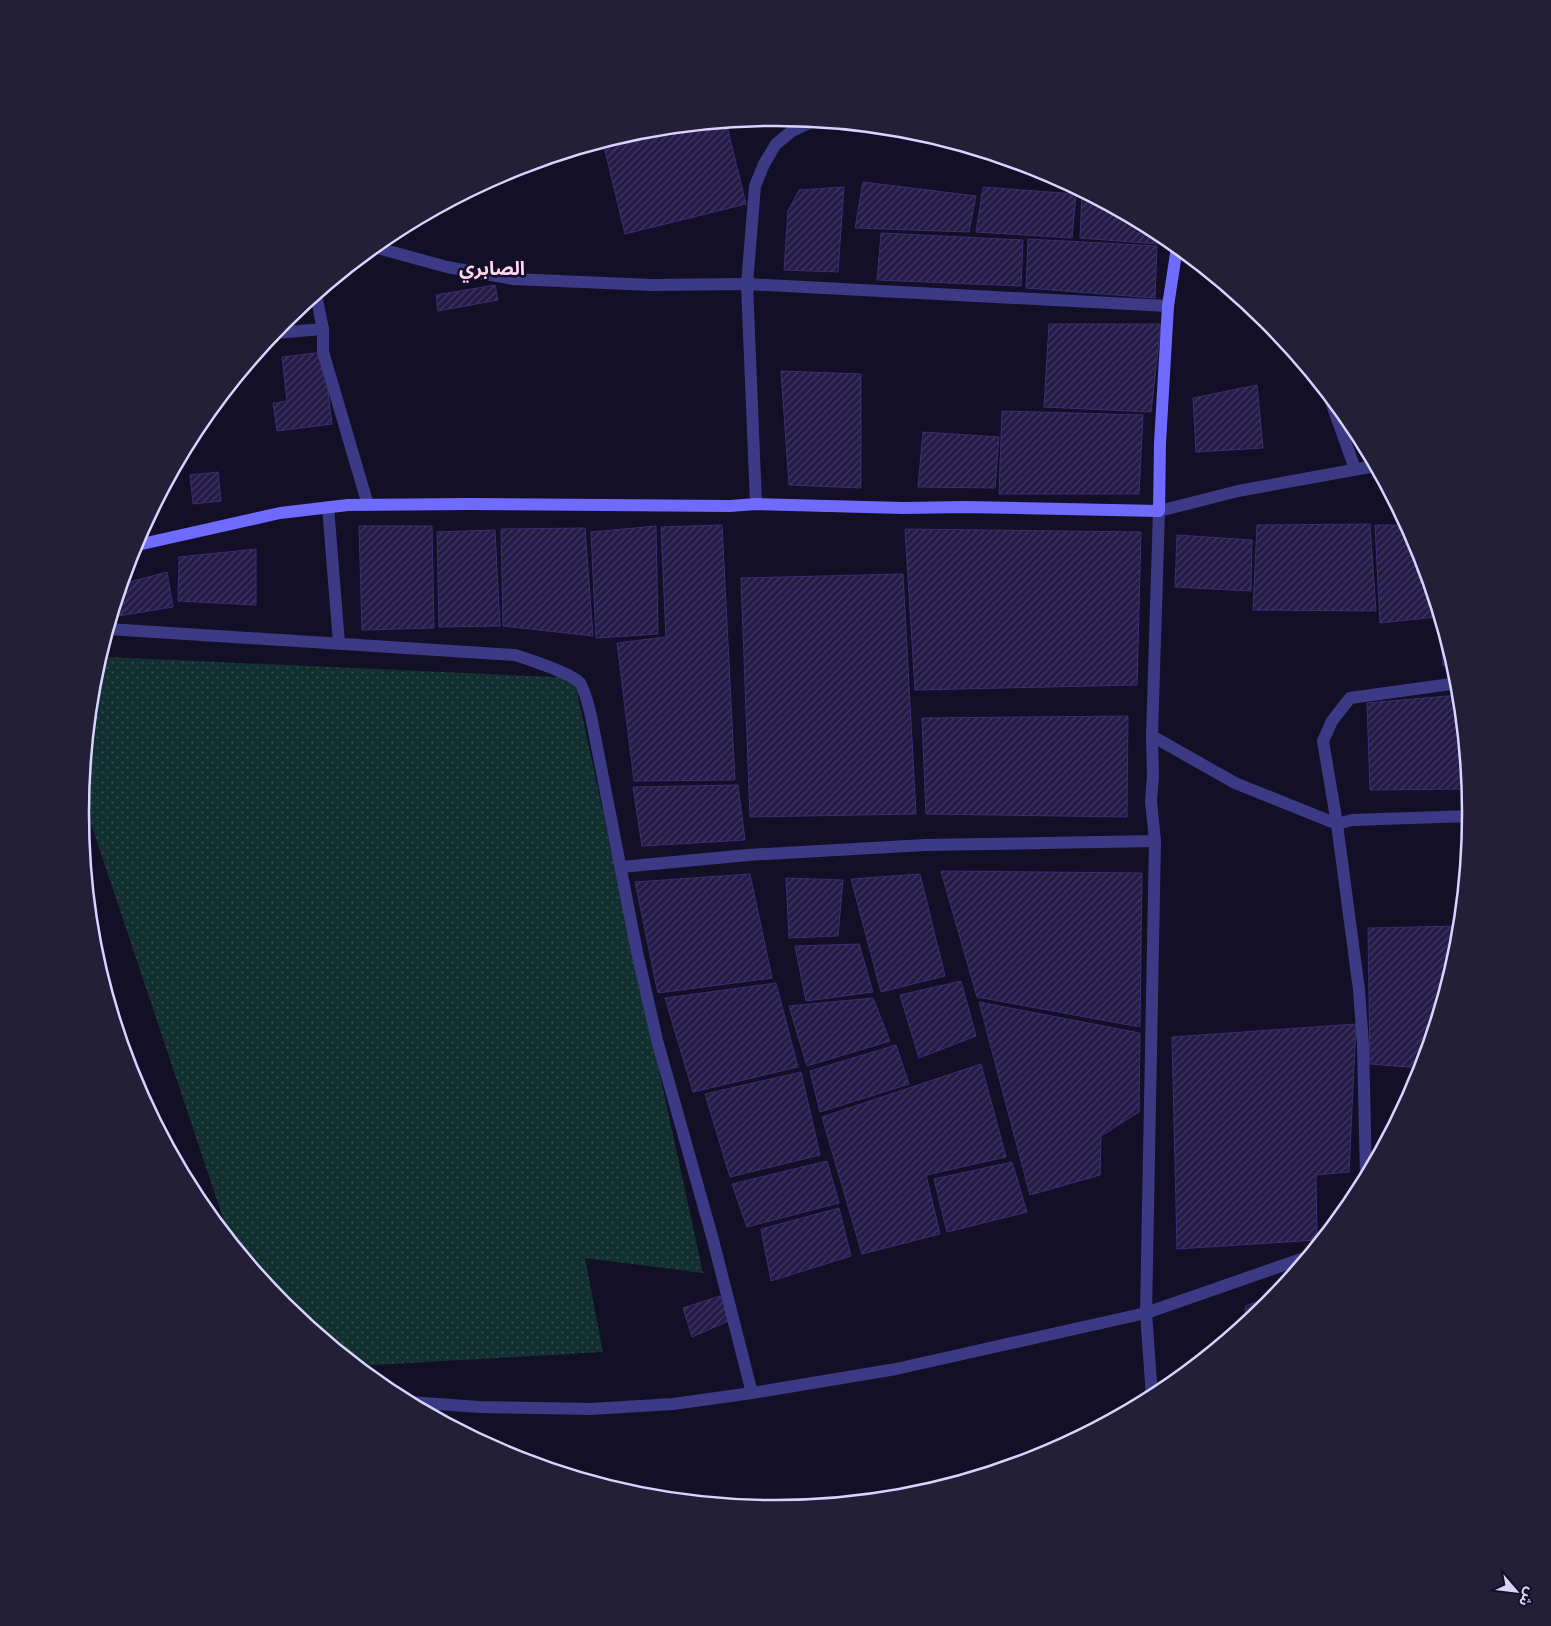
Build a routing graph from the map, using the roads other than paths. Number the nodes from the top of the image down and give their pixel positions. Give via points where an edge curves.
1 (799, 127) edge
2 (383, 250) edge
3 (1176, 255) edge
4 (747, 284) junction
5 (317, 302) edge
6 (1168, 306) junction
7 (323, 329) junction
8 (286, 331) edge
9 (1336, 417) edge
10 (1368, 467) edge
11 (1355, 469) junction
12 (756, 504) junction
13 (368, 505) junction
14 (328, 507) junction
15 (1159, 512) junction
16 (144, 544) edge
17 (114, 629) edge
18 (339, 643) junction
19 (1450, 684) edge
20 (1152, 736) junction
21 (1462, 816) edge
22 (1337, 824) junction
23 (1154, 841) junction
24 (621, 868) junction
25 (1366, 1163) edge
26 (1296, 1261) edge
27 (1146, 1313) junction
28 (1151, 1388) edge
29 (752, 1393) junction
30 (424, 1403) edge

1 - 4 street via 776,144 755,186
2 - 4 street via 447,267 513,279 652,286
3 - 6 street
4 - 6 street
4 - 12 street
5 - 7 street
6 - 15 street
7 - 8 street
7 - 13 street via 323,352
9 - 11 street
10 - 11 street
11 - 15 street via 1238,491
12 - 13 street
12 - 15 street
13 - 14 street
14 - 16 street via 280,513
14 - 18 street
15 - 20 street
17 - 18 street
18 - 24 street via 515,655 578,681 591,716
19 - 22 street via 1350,698 1342,707 1323,741
20 - 22 street via 1234,783
20 - 23 street
21 - 22 street via 1352,820
22 - 25 street via 1359,990
23 - 24 street via 925,846 748,855
23 - 27 street
24 - 29 street via 664,1066
26 - 27 street
27 - 28 street
27 - 29 street via 896,1369
29 - 30 street via 673,1404 591,1409

